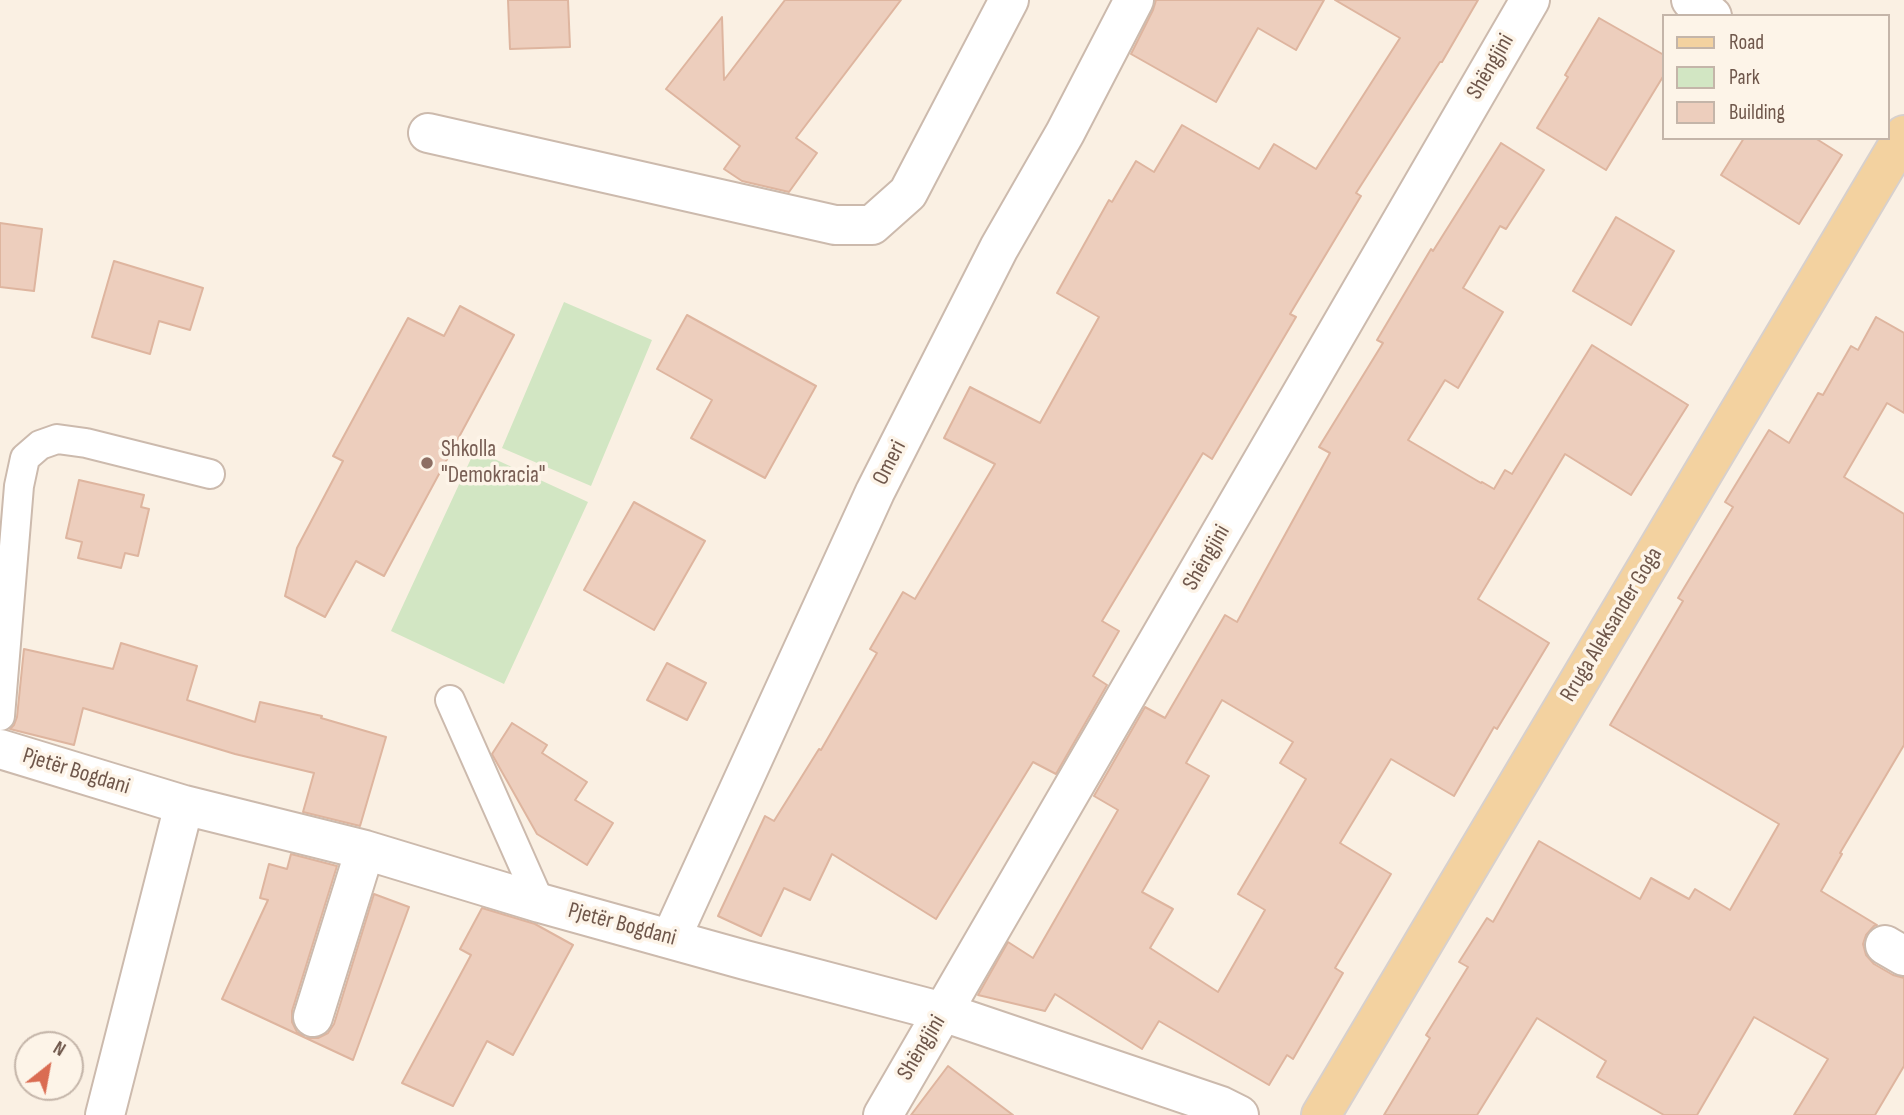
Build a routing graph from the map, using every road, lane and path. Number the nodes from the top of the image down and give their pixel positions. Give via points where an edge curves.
1 (1009, 0) edge
2 (1134, 0) edge
3 (1530, 0) edge
4 (1690, 0) edge
5 (1709, 14) edge
6 (428, 133) dead end
7 (1904, 135) edge
8 (211, 474) dead end
9 (450, 700) dead end
10 (0, 716) edge
11 (0, 748) edge
12 (184, 805) junction
13 (365, 850) junction
14 (540, 903) junction
15 (671, 938) junction
16 (943, 1012) junction
17 (313, 1017) dead end
18 (106, 1115) edge
19 (883, 1115) edge
20 (1239, 1115) edge
21 (1321, 1115) edge

1 - 6 street via 908,193 872,225 835,226
2 - 15 street, Omeri via 999,248 875,492
3 - 16 street, Shëngjini
4 - 5 street
7 - 21 main road, Rruga Aleksander Goga
8 - 10 lane via 57,439 40,444 25,458
9 - 14 lane
11 - 12 street, Pjetër Bogdani
12 - 13 street, Pjetër Bogdani
12 - 18 street
13 - 14 street, Pjetër Bogdani
13 - 17 street
14 - 15 street, Pjetër Bogdani
15 - 16 street, Pjetër Bogdani
16 - 19 street, Shëngjini
16 - 20 street, Pjetër Bogdani via 1221,1105

